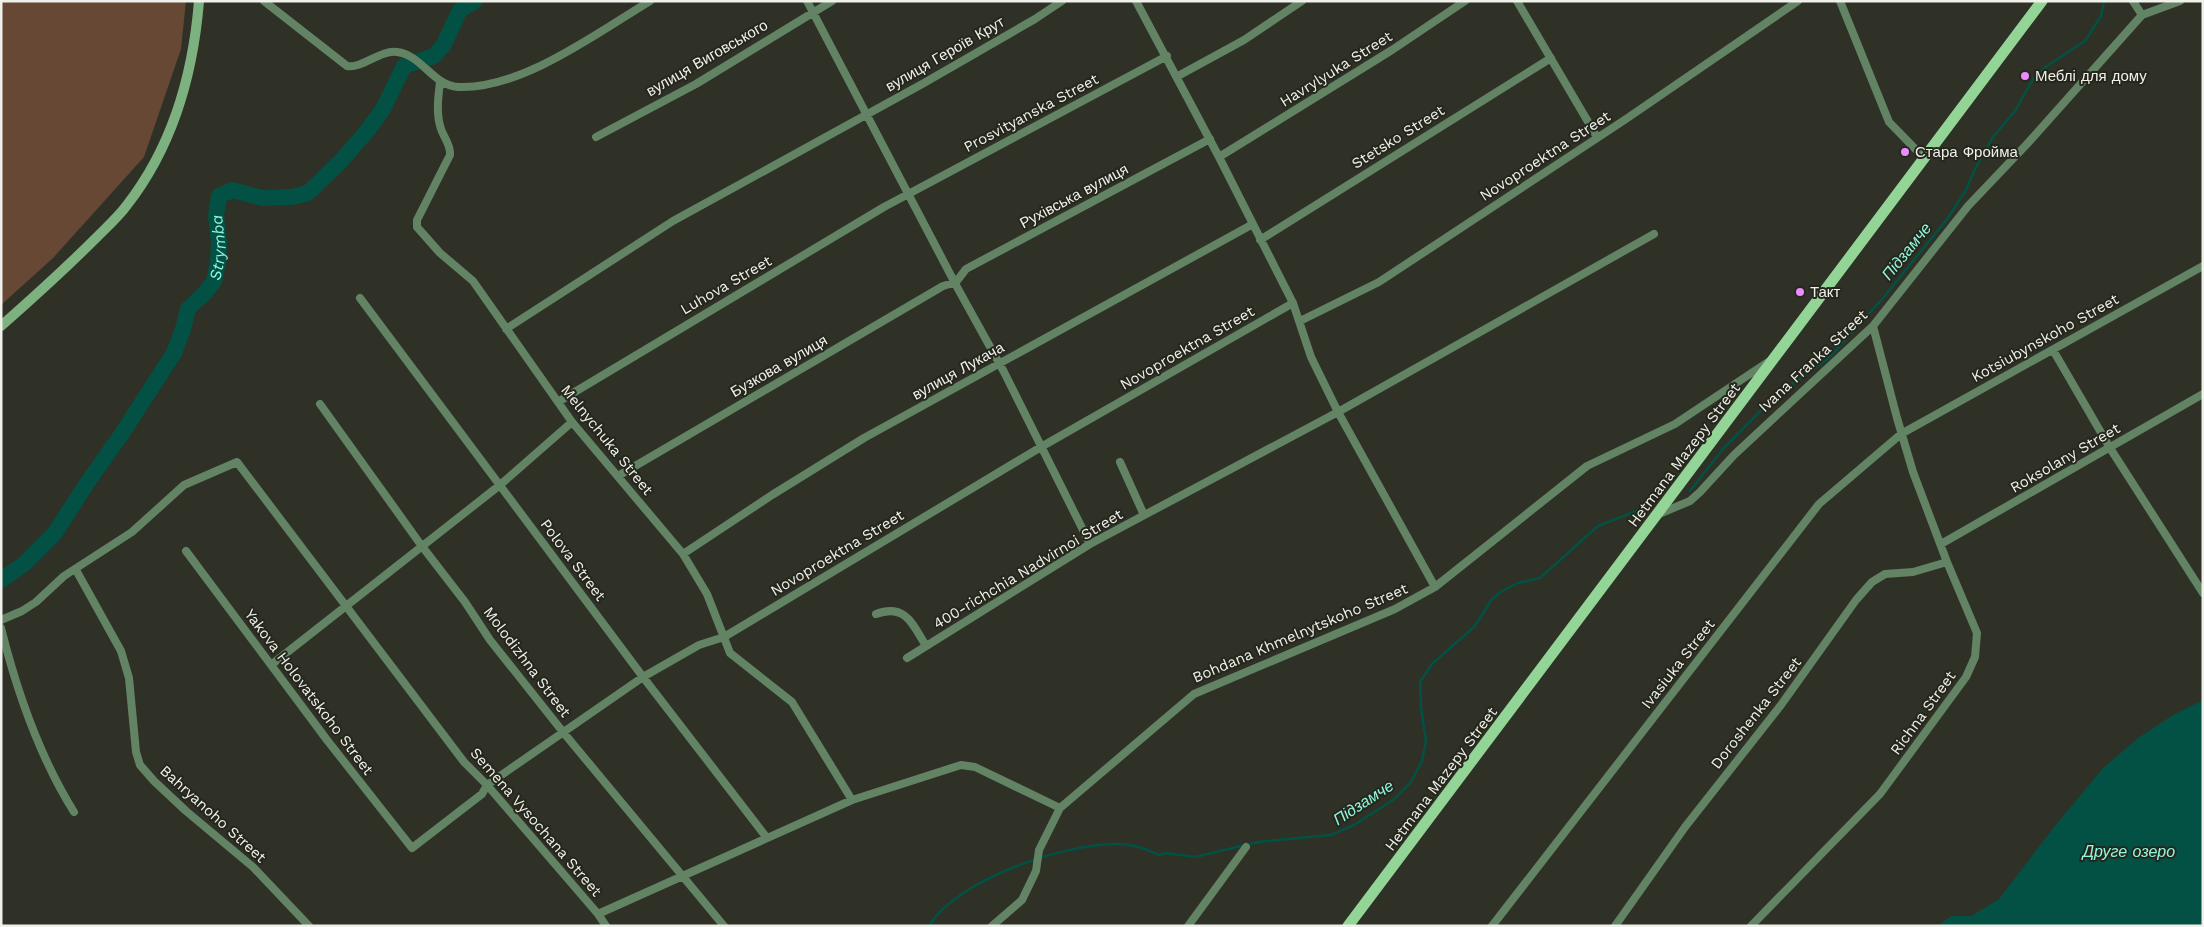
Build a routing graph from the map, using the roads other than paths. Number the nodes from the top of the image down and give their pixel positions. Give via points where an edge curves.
1 (199, 1) edge
2 (264, 1) edge
3 (650, 1) edge
4 (807, 1) edge
5 (832, 1) edge
6 (1062, 1) edge
7 (1136, 1) edge
8 (1302, 1) edge
9 (1465, 1) edge
10 (1517, 1) edge
11 (1798, 1) edge
12 (1840, 1) edge
13 (2042, 1) edge
14 (2133, 1) edge
15 (2180, 1) edge
16 (813, 12) junction
17 (2142, 15) junction
18 (1167, 56) junction
19 (1551, 58) junction
20 (1178, 76) junction
21 (440, 82) junction
22 (866, 115) junction
23 (596, 137) dead end
24 (1597, 137) junction
25 (1210, 139) junction
26 (1219, 156) junction
27 (1924, 159) junction
28 (908, 195) junction
29 (1253, 224) junction
30 (1654, 234) dead end
31 (1260, 240) junction
32 (2203, 266) edge
33 (956, 282) junction
34 (360, 298) dead end
35 (1293, 303) junction
36 (1300, 321) junction
37 (1, 326) edge
38 (1873, 326) junction
39 (506, 329) junction
40 (2053, 350) junction
41 (1778, 356) junction
42 (998, 364) junction
43 (2203, 394) edge
44 (558, 402) junction
45 (320, 404) dead end
46 (1338, 412) junction
47 (572, 422) junction
48 (1901, 434) junction
49 (1041, 447) junction
50 (2110, 448) junction
51 (1120, 462) dead end
52 (618, 476) junction
53 (500, 485) junction
54 (1659, 514) junction
55 (1144, 515) junction
56 (1090, 544) junction
57 (1940, 544) junction
58 (421, 545) junction
59 (186, 551) dead end
60 (683, 554) junction
61 (1947, 562) junction
62 (76, 570) junction
63 (1435, 587) junction
64 (2203, 593) edge
65 (346, 604) junction
66 (876, 614) dead end
67 (1, 620) edge
68 (1, 628) edge
69 (724, 637) junction
70 (926, 646) junction
71 (907, 658) dead end
72 (271, 665) junction
73 (643, 677) junction
74 (563, 732) junction
75 (487, 784) junction
76 (852, 800) junction
77 (1060, 808) junction
78 (74, 812) dead end
79 (767, 838) junction
80 (1246, 847) dead end
81 (412, 848) joint
82 (683, 876) junction
83 (598, 914) junction
84 (309, 926) edge
85 (606, 926) edge
86 (724, 926) edge
87 (992, 926) edge
88 (1188, 926) edge
89 (1348, 926) edge
90 (1492, 926) edge
91 (1615, 926) edge
92 (1751, 926) edge

1 - 37 main road via 189,74 177,114 147,176 126,207
2 - 21 street via 347,66 354,67 398,52 417,61
3 - 21 street via 545,63 503,81 457,87
4 - 16 street
5 - 16 street, вулиця Виговського
6 - 22 street, вулиця Героїв Крут
7 - 18 street
8 - 20 street via 1244,40
9 - 26 street, Havrylyuka Street via 1392,50
10 - 19 street
11 - 24 street, Novoproektna Street
12 - 27 street via 1889,122
13 - 27 main road, Hetmana Mazepy Street
14 - 17 street
15 - 17 street, Ivana Franka Street
16 - 22 street
16 - 23 street, вулиця Виговського via 696,84
17 - 38 street, Ivana Franka Street via 2028,144 1968,206
18 - 20 street
18 - 28 street, Prosvityanska Street
19 - 24 street
19 - 31 street, Stetsko Street
20 - 25 street
21 - 39 street, Melnychuka Street via 438,108 450,155 417,220 417,227 472,281
22 - 28 street
22 - 39 street, вулиця Героїв Крут via 674,221
24 - 36 street, Novoproektna Street via 1380,282
25 - 26 street
25 - 33 street, Рухівська вулиця via 966,269
26 - 29 street
27 - 41 main road, Hetmana Mazepy Street
28 - 33 street
28 - 44 street, Luhova Street
29 - 31 street
29 - 42 street, вулиця Лукача
30 - 46 street
31 - 35 street
32 - 40 street, Kotsiubynskoho Street
33 - 42 street
33 - 52 street, Бузкова вулиця via 943,286
34 - 53 street, Polova Street
35 - 36 street
35 - 49 street, Novoproektna Street
36 - 46 street via 1311,357
38 - 48 street, Richna Street
38 - 54 street, Ivana Franka Street via 1734,455 1700,492 1684,504
39 - 44 street, Melnychuka Street
40 - 48 street, Kotsiubynskoho Street
40 - 50 street
41 - 54 main road, Hetmana Mazepy Street
41 - 63 street, Bohdana Khmelnytskoho Street via 1675,424 1587,466
42 - 49 street
42 - 60 street, вулиця Лукача via 864,438
43 - 50 street, Roksolany Street
44 - 47 street, Melnychuka Street
45 - 58 street, Molodizhna Street
46 - 55 street, 400-richchia Nadvirnoi Street
46 - 63 street
47 - 52 street, Melnychuka Street
47 - 53 street
48 - 57 street, Richna Street
48 - 90 street, Ivasiuka Street via 1819,504
49 - 56 street
49 - 69 street, Novoproektna Street
50 - 57 street, Roksolany Street
50 - 64 street
51 - 55 street, 400-richchia Nadvirnoi Street
52 - 60 street, Melnychuka Street
53 - 58 street
53 - 73 street, Polova Street
54 - 89 main road, Hetmana Mazepy Street
55 - 56 street, 400-richchia Nadvirnoi Street
56 - 70 street, 400-richchia Nadvirnoi Street
57 - 61 street, Richna Street
58 - 65 street
58 - 74 street, Molodizhna Street
59 - 72 street, Yakova Holovatskoho Street
60 - 69 street, Melnychuka Street via 707,594
61 - 91 street, Doroshenka Street via 1913,572 1885,574 1872,582
61 - 92 street, Richna Street via 1977,633 1975,657 1966,678 1880,794
62 - 65 street, Semena Vysochana Street via 132,532 184,485 237,462
62 - 67 street via 58,581 36,602
62 - 84 street, Bahryanoho Street via 121,651 129,678 140,764 186,811 253,867
63 - 77 street, Bohdana Khmelnytskoho Street via 1395,609 1194,694
65 - 72 street
65 - 75 street, Semena Vysochana Street via 464,762
66 - 70 street, 400-richchia Nadvirnoi Street via 892,611 904,614
68 - 78 street via 20,697 40,748
69 - 73 street, Novoproektna Street via 699,645
69 - 76 street, Melnychuka Street via 730,653 796,706
70 - 71 street, 400-richchia Nadvirnoi Street
72 - 81 street, Yakova Holovatskoho Street
73 - 74 street, Novoproektna Street
73 - 79 street, Polova Street
74 - 75 street, Novoproektna Street
74 - 82 street, Molodizhna Street
75 - 81 street, Novoproektna Street via 482,794
75 - 83 street, Semena Vysochana Street
76 - 77 street, Semena Vysochana Street via 961,765 975,767
76 - 79 street, Semena Vysochana Street
77 - 87 street, Bohdana Khmelnytskoho Street via 1039,850 1036,871 1022,900
79 - 82 street, Semena Vysochana Street
80 - 88 street
82 - 83 street, Semena Vysochana Street
82 - 86 street, Molodizhna Street
83 - 85 street

